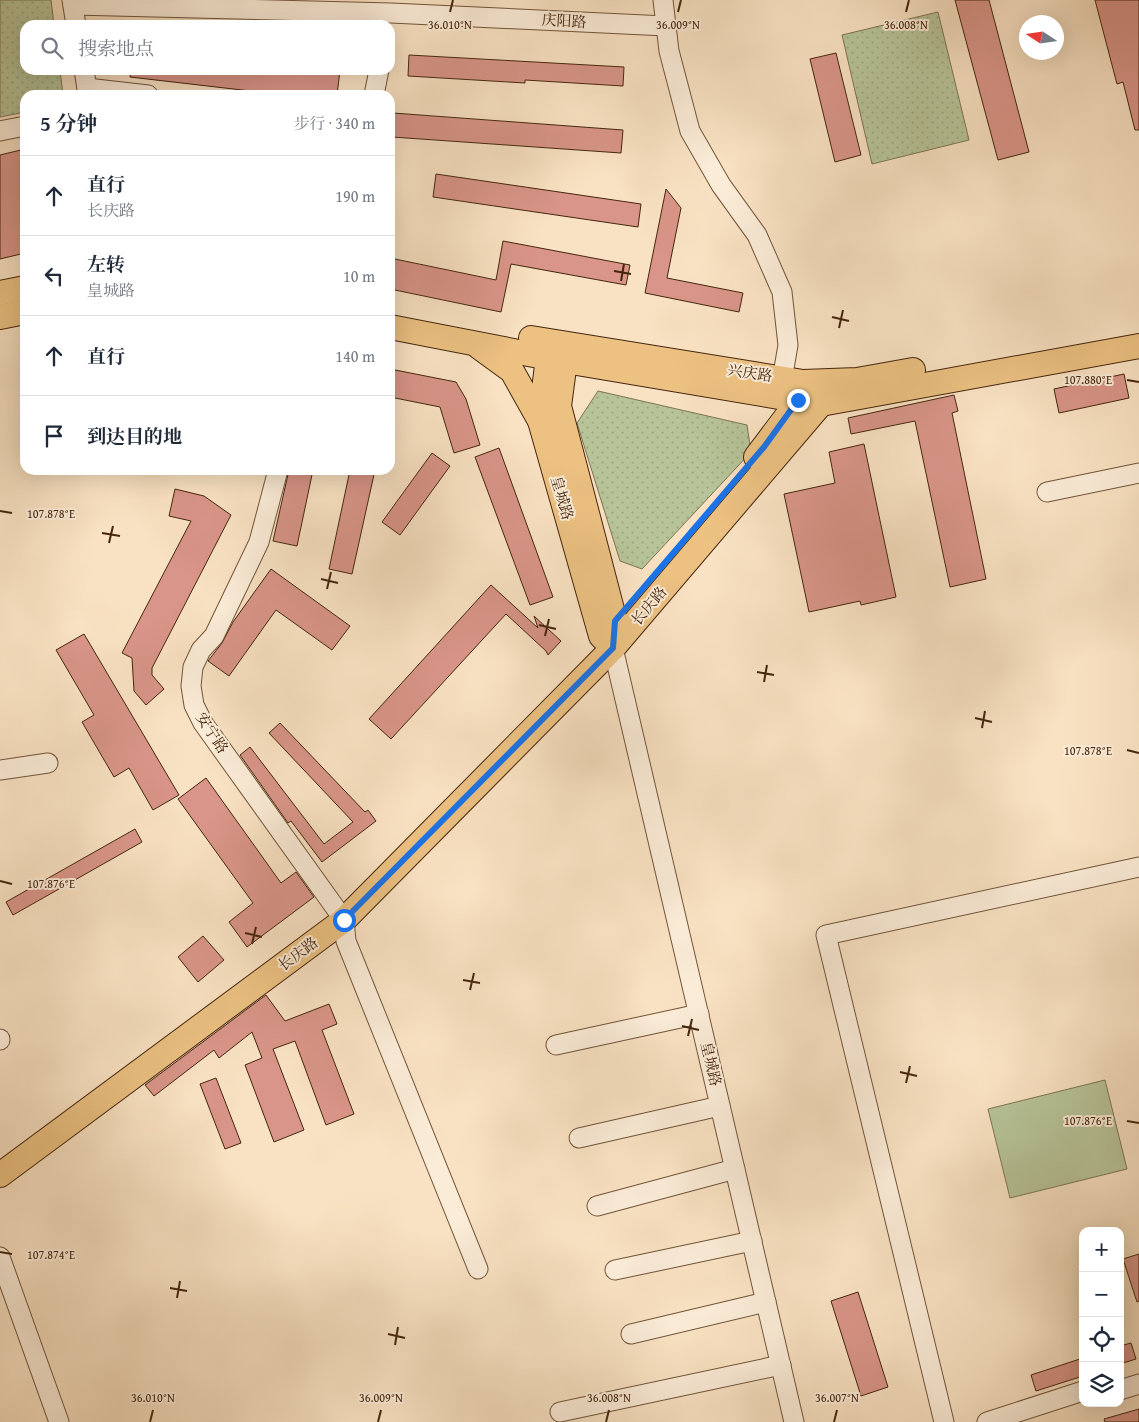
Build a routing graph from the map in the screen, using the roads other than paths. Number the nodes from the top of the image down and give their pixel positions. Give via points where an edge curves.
1 (662, 0) edge
2 (72, 2) edge
3 (392, 13) edge
4 (75, 20) edge
5 (666, 26) junction
6 (378, 75) edge
7 (86, 84) edge
8 (120, 90) edge
9 (375, 90) edge
10 (20, 127) edge
11 (0, 131) edge
12 (20, 289) edge
13 (0, 294) edge
14 (20, 313) edge
15 (0, 317) edge
16 (395, 317) edge
17 (395, 328) edge
18 (1139, 330) edge
19 (473, 343) junction
20 (1139, 346) edge
21 (558, 351) junction
22 (802, 390) junction
23 (540, 421) junction
24 (1139, 473) edge
25 (277, 475) edge
26 (1047, 492) dead end
27 (610, 635) junction
28 (48, 763) dead end
29 (0, 770) edge
30 (1139, 867) edge
31 (340, 914) junction
32 (699, 1014) junction
33 (556, 1045) dead end
34 (720, 1106) junction
35 (579, 1138) dead end
36 (0, 1156) edge
37 (735, 1169) junction
38 (0, 1175) edge
39 (597, 1206) dead end
40 (752, 1241) junction
41 (0, 1258) edge
42 (478, 1269) dead end
43 (615, 1270) dead end
44 (766, 1302) junction
45 (631, 1334) dead end
46 (781, 1365) junction
47 (1139, 1373) edge
48 (1124, 1378) edge
49 (1139, 1384) edge
50 (1124, 1389) edge
51 (1079, 1392) edge
52 (1079, 1404) edge
53 (560, 1412) dead end
54 (60, 1422) edge
55 (794, 1422) edge
56 (944, 1422) edge
57 (987, 1422) edge
58 (1026, 1422) edge

1 - 5 street
2 - 3 street, 庆阳路
2 - 4 street
3 - 5 street, 庆阳路
5 - 22 street via 690,131 721,185 757,235 782,292 788,344
6 - 9 street
7 - 8 street
10 - 11 street
12 - 13 main road
14 - 15 main road
16 - 21 main road, 兴庆路
17 - 19 main road, 兴庆路
18 - 22 main road, 兴庆路
19 - 21 main road, 兴庆路
19 - 23 main road via 512,370
20 - 22 main road
21 - 22 main road, 兴庆路
21 - 23 main road, 皇城路
21 - 27 main road, 皇城路 via 559,406
22 - 27 main road, 长庆路 via 764,447
23 - 27 main road, 皇城路
24 - 26 street
25 - 31 street, 安宁路 via 259,542 214,636 201,650 193,667 191,686 194,705 203,722
27 - 31 main road, 长庆路
27 - 32 street, 皇城路
28 - 29 street
30 - 56 street via 826,935
31 - 36 main road
31 - 38 main road, 长庆路
31 - 42 street via 346,941
32 - 33 street
32 - 34 street, 皇城路
34 - 35 street
34 - 37 street, 皇城路
37 - 39 street
37 - 40 street, 皇城路
40 - 43 street
40 - 44 street, 皇城路
41 - 54 street
44 - 45 street
44 - 46 street, 皇城路
46 - 53 street
46 - 55 street, 皇城路
47 - 48 street
49 - 50 street
51 - 57 street
52 - 58 street

